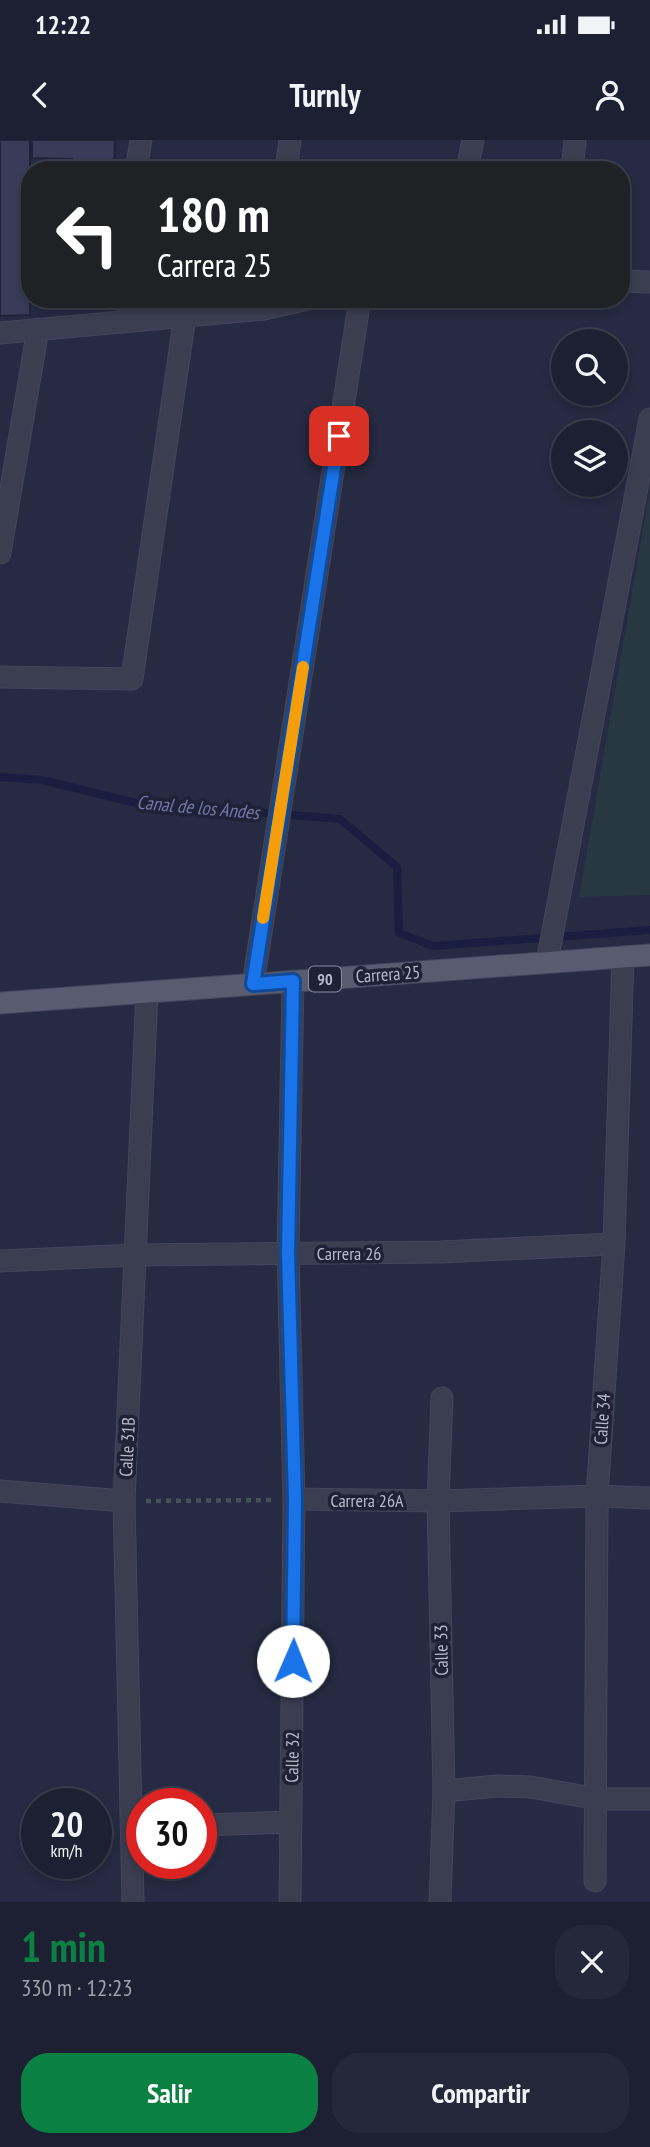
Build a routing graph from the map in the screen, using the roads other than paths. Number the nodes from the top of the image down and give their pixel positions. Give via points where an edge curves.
1 (141, 140) edge
2 (290, 140) edge
3 (473, 140) edge
4 (575, 140) edge
5 (138, 161) edge
6 (287, 161) edge
7 (469, 161) edge
8 (573, 161) edge
9 (630, 281) edge
10 (650, 282) edge
11 (129, 308) edge
12 (238, 308) edge
13 (359, 308) edge
14 (185, 316) junction
15 (128, 321) junction
16 (38, 329) junction
17 (0, 332) edge
18 (650, 419) edge
19 (0, 553) edge
20 (0, 677) edge
21 (650, 954) edge
22 (623, 957) junction
23 (547, 962) junction
24 (293, 981) junction
25 (253, 984) junction
26 (147, 992) junction
27 (0, 1003) edge
28 (614, 1244) junction
29 (288, 1253) junction
30 (136, 1255) junction
31 (0, 1261) edge
32 (442, 1398) dead end
33 (0, 1491) edge
34 (597, 1496) junction
35 (650, 1498) edge
36 (295, 1499) junction
37 (124, 1501) junction
38 (438, 1501) junction
39 (135, 1788) edge
40 (444, 1791) junction
41 (597, 1799) junction
42 (650, 1799) edge
43 (291, 1822) junction
44 (217, 1824) edge
45 (134, 1879) edge
46 (595, 1881) dead end
47 (133, 1902) edge
48 (290, 1902) edge
49 (440, 1902) edge

1 - 5 street
2 - 6 street
3 - 7 street
4 - 8 street
9 - 10 street
11 - 15 street
12 - 14 street
13 - 25 street
14 - 15 street
14 - 20 street via 132,679
15 - 16 street
16 - 17 street
16 - 19 street
18 - 23 street
21 - 22 main road, Carrera 25 / 90
22 - 23 main road, Carrera 25 / 90
22 - 28 street, Calle 34
23 - 24 main road, Carrera 25 / 90
24 - 25 main road, Carrera 25 / 90
24 - 29 street, Calle 32
25 - 26 main road, Carrera 25 / 90
26 - 27 main road, Carrera 25 / 90
26 - 30 street, Calle 31B
28 - 29 street, Carrera 26
28 - 34 street, Calle 34
29 - 30 street, Carrera 26
29 - 36 street, Calle 32
30 - 31 street, Carrera 26
30 - 37 street, Calle 31B
32 - 38 street, Calle 33
33 - 37 street
34 - 35 street, Carrera 26A
34 - 38 street, Carrera 26A
34 - 41 street, Calle 34
36 - 38 street, Carrera 26A
36 - 43 street, Calle 32
37 - 39 street, Calle 31B
38 - 40 street, Calle 33
40 - 41 street via 531,1787
40 - 49 street, Calle 33
41 - 42 street
41 - 46 street, Calle 34
43 - 44 street
43 - 48 street, Calle 32
45 - 47 street, Calle 31B

